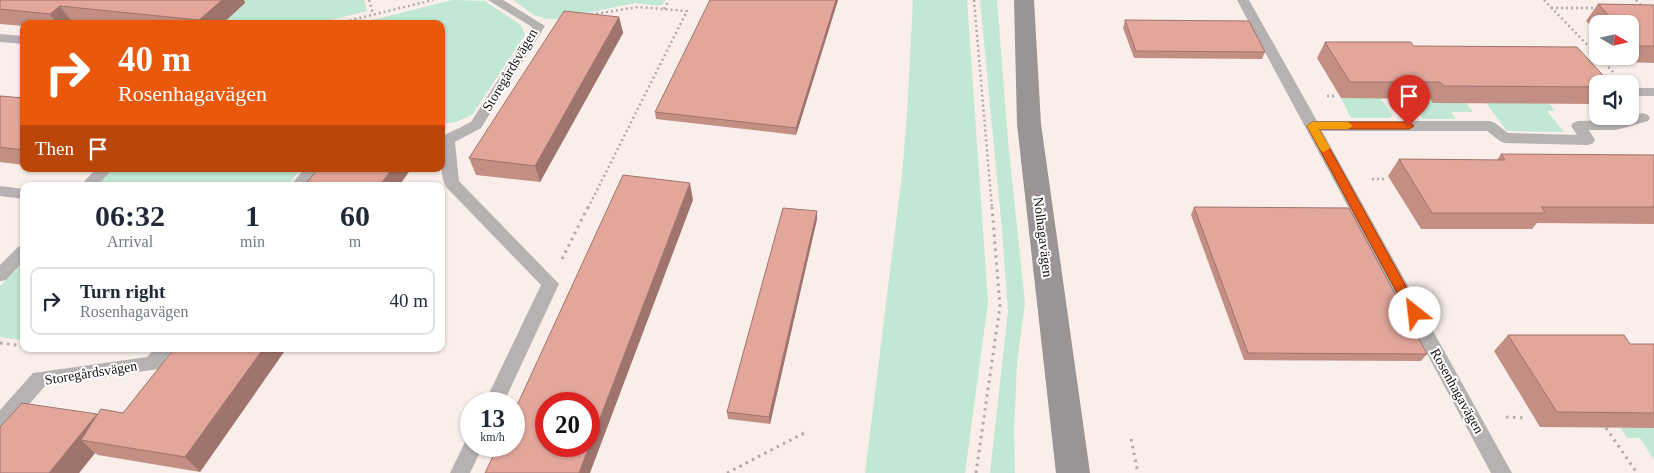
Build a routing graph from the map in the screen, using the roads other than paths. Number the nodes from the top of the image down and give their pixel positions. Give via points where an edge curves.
1 (494, 0) edge
2 (1024, 0) edge
3 (1244, 0) edge
4 (0, 38) edge
5 (20, 40) edge
6 (1639, 92) edge
7 (1654, 92) edge
8 (1642, 118) dead end
9 (1312, 126) junction
10 (445, 139) edge
11 (445, 145) edge
12 (102, 172) edge
13 (310, 172) edge
14 (92, 182) edge
15 (301, 182) edge
16 (0, 191) edge
17 (20, 194) edge
18 (20, 255) edge
19 (0, 275) edge
20 (162, 352) edge
21 (499, 392) edge
22 (0, 424) edge
23 (468, 457) edge
24 (460, 473) edge
25 (1073, 473) edge
26 (1502, 473) edge

1 - 10 lane, Storegårdsvägen via 539,26 476,125
2 - 25 street, Nolhagavägen via 1029,124
3 - 9 lane, Rosenhagavägen
4 - 5 lane
6 - 7 lane
8 - 9 lane via 1616,125 1578,126 1588,140 1505,138 1490,126
9 - 26 lane, Rosenhagavägen
11 - 21 lane via 451,183 550,284
12 - 14 lane
13 - 15 lane
16 - 17 lane
18 - 19 lane
20 - 22 lane, Storegårdsvägen via 152,364 40,379
23 - 24 lane

